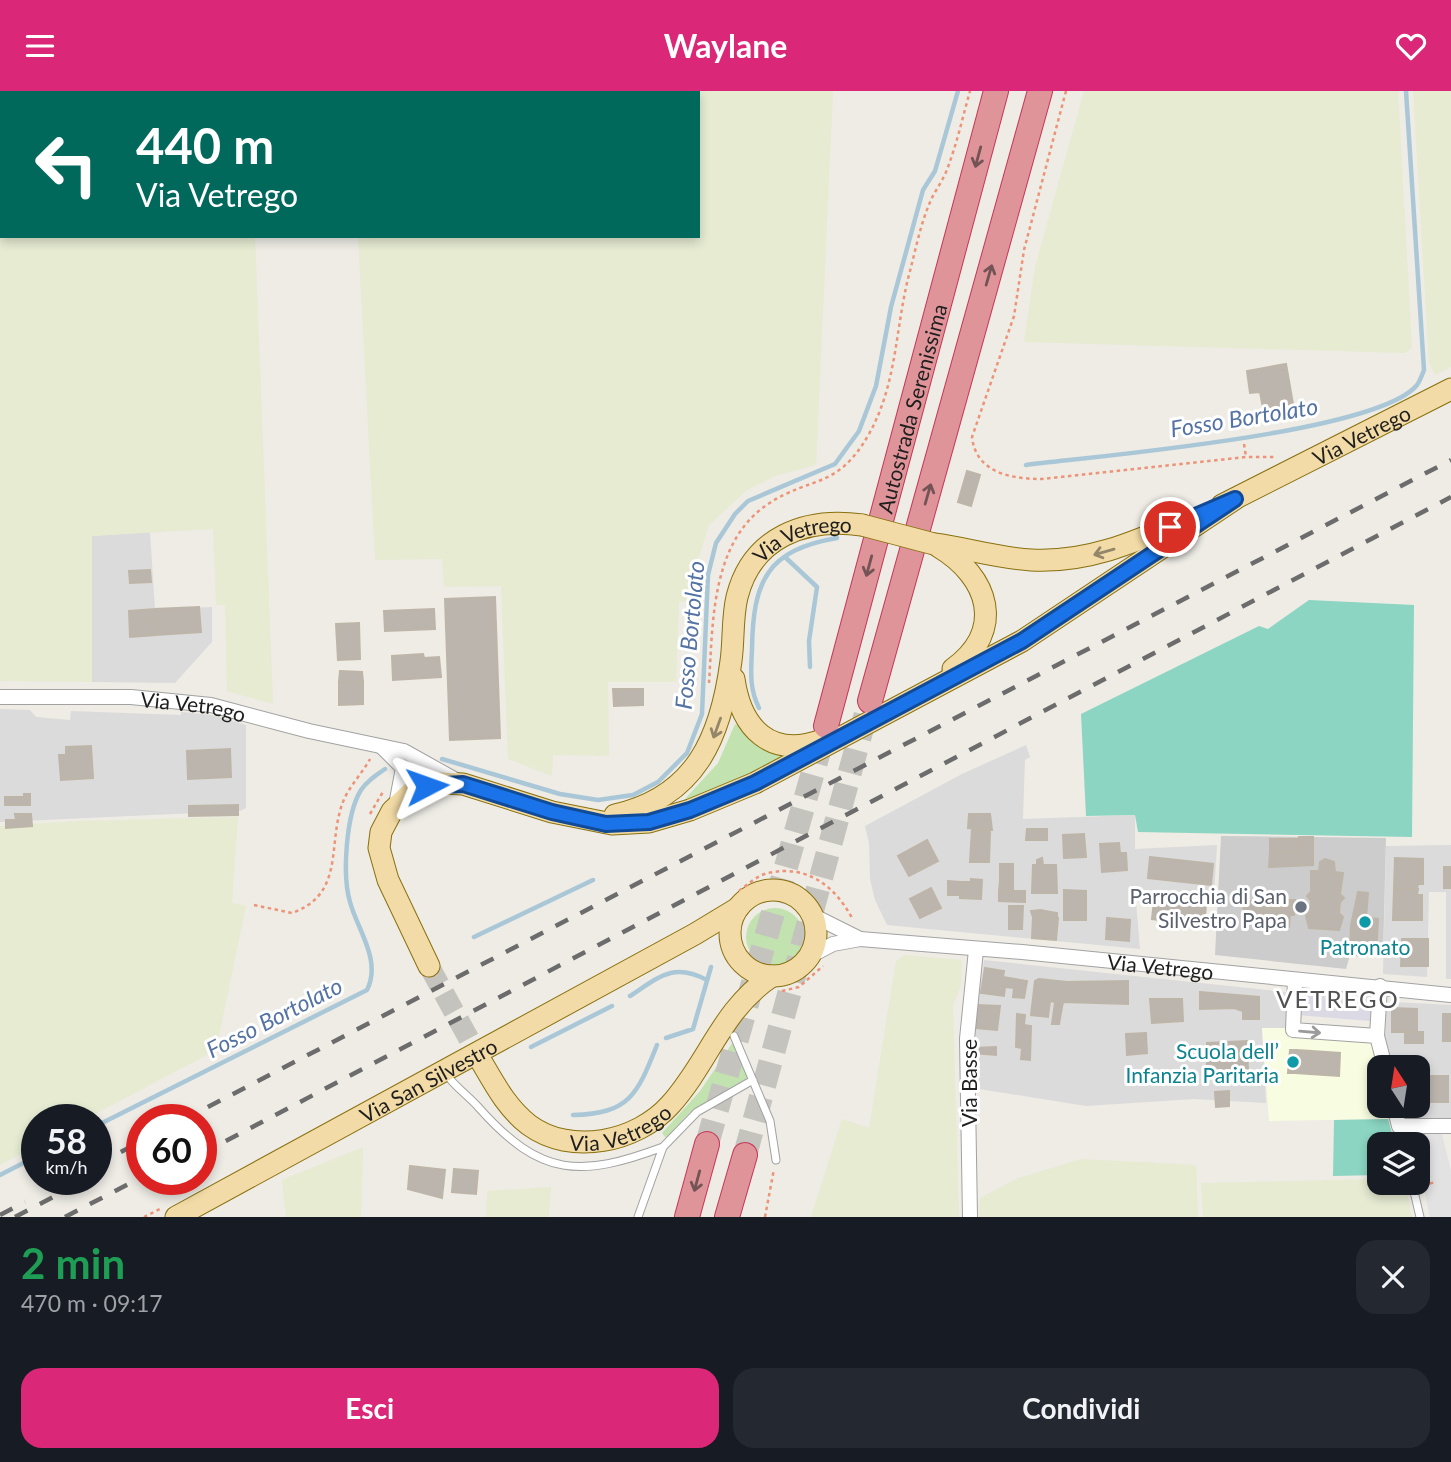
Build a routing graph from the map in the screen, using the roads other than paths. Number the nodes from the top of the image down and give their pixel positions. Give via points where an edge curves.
1 (996, 91) edge
2 (1040, 91) edge
3 (1451, 389) edge
4 (1235, 499) junction
5 (934, 544) junction
6 (731, 661) junction
7 (923, 691) junction
8 (0, 697) edge
9 (870, 701) tunnel mouth
10 (838, 728) junction
11 (381, 747) junction
12 (463, 784) junction
13 (395, 806) junction
14 (578, 818) junction
15 (738, 908) junction
16 (812, 915) junction
17 (860, 939) junction
18 (680, 942) junction
19 (976, 950) junction
20 (736, 955) junction
21 (819, 959) junction
22 (429, 966) tunnel mouth
23 (1295, 980) junction
24 (773, 985) junction
25 (1380, 986) junction
26 (1451, 995) edge
27 (737, 1004) junction
28 (734, 1036) dead end
29 (1377, 1036) junction
30 (1382, 1055) edge
31 (481, 1061) tunnel mouth
32 (444, 1070) junction
33 (753, 1080) junction
34 (1397, 1118) edge
35 (1399, 1126) junction
36 (1451, 1126) edge
37 (1401, 1132) edge
38 (707, 1144) tunnel mouth
39 (663, 1147) junction
40 (745, 1154) tunnel mouth
41 (776, 1160) road end
42 (1415, 1195) edge
43 (176, 1217) edge
44 (638, 1217) edge
45 (687, 1217) edge
46 (727, 1217) edge
47 (970, 1217) edge
48 (1420, 1217) edge

1 -> 10 highway, Autostrada Serenissima
9 -> 2 highway, Autostrada Serenissima
3 - 4 main road, Via Vetrego
4 -> 5 main road, Via Vetrego via 1126,546 1072,559 1012,558
4 - 7 main road, Via Vetrego via 1061,618 961,675
5 - 6 main road, Via Vetrego, bridge via 862,524 818,522 784,535 766,547 743,578
5 - 7 main road via 962,562 975,577 983,597 985,623 970,655
6 - 10 main road via 740,711 767,739 797,746
6 -> 14 main road, Via Vetrego via 719,724 692,772 660,799 639,808
7 - 10 main road, Via Vetrego
8 - 11 street, Via Vetrego via 186,700
10 - 14 main road, Via Vetrego via 755,783 690,810 649,822 621,824
11 - 12 street, Via Vetrego via 416,755
11 - 13 street via 403,768
12 - 13 main road, Via Vetrego via 414,790
12 - 14 main road, Via Vetrego
13 - 22 main road via 381,832 381,860
15 - 16 main road, Via Vetrego via 749,897 778,890 804,903
15 - 18 main road, Via San Silvestro
15 - 20 main road via 730,929
16 - 17 street, Via Vetrego
16 - 21 main road
17 - 19 street, Via Vetrego
17 - 21 street, Via Vetrego via 833,944
18 - 20 main road, Via San Silvestro via 710,941
18 - 32 main road, Via San Silvestro
19 - 23 street, Via Vetrego
19 - 47 street, Via Basse via 967,1039
20 - 24 main road
20 - 27 main road
21 - 24 main road, Via Vetrego
23 - 25 street, Via Vetrego
23 -> 29 street via 1293,1030
24 - 27 main road, Via Vetrego
25 - 26 street, Via Vetrego
25 - 29 street
27 - 31 main road, Via Vetrego via 667,1108 634,1131 601,1140 560,1140 531,1126 503,1098
28 - 33 lane
29 - 30 street
32 - 39 lane via 502,1133 551,1163 604,1165
32 - 43 main road, Via San Silvestro
33 - 39 lane via 691,1117
33 - 41 lane via 774,1132
34 - 35 street
35 - 36 street
35 - 37 lane
38 -> 45 highway
39 - 44 lane
40 - 46 highway
42 - 48 lane

